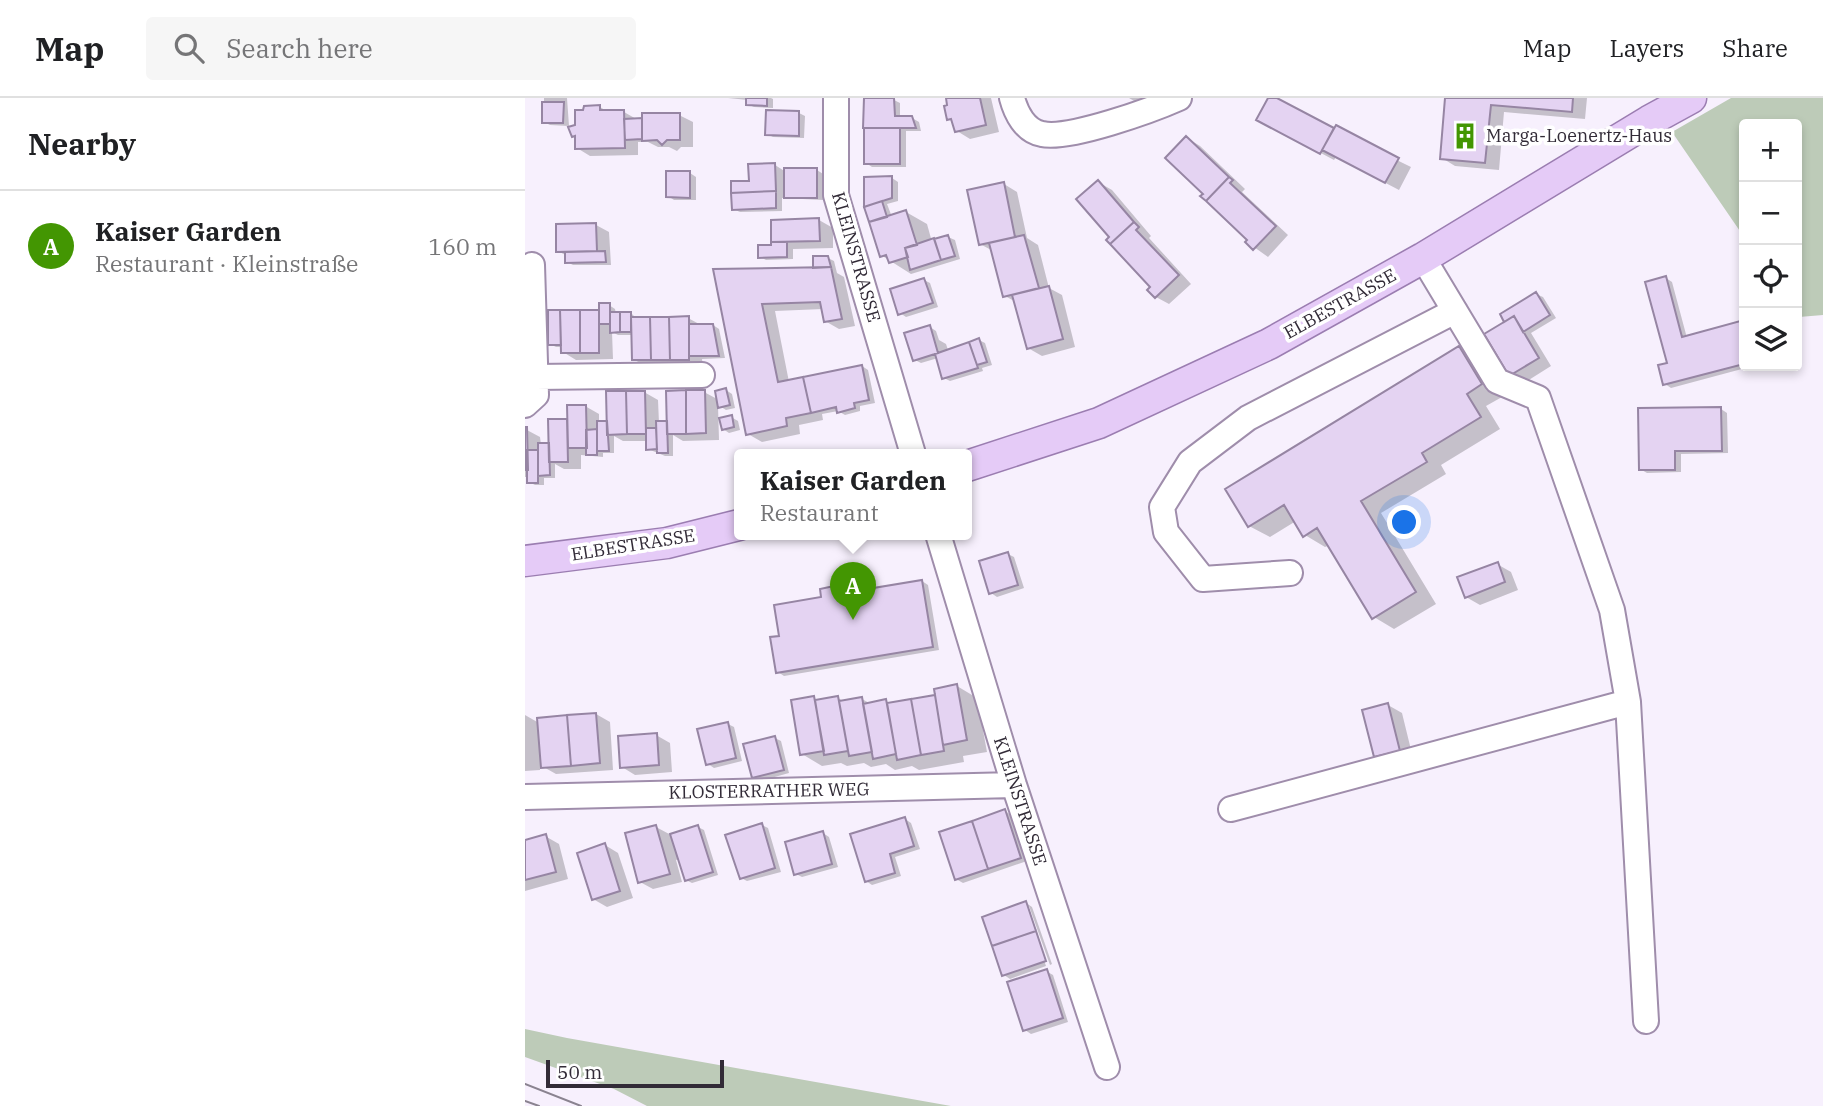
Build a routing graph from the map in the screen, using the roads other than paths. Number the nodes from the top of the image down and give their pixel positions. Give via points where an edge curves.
1 (837, 98) edge
2 (1012, 98) edge
3 (1179, 98) edge
4 (1691, 98) edge
5 (1423, 258) junction
6 (532, 265) dead end
7 (1455, 311) junction
8 (702, 375) dead end
9 (536, 377) junction
10 (525, 405) edge
11 (911, 449) edge
12 (972, 464) edge
13 (734, 526) edge
14 (940, 540) edge
15 (525, 561) edge
16 (1290, 573) dead end
17 (1628, 702) junction
18 (1014, 785) junction
19 (525, 797) edge
20 (1231, 809) dead end
21 (1646, 1021) dead end
22 (1107, 1067) dead end

1 - 11 street, KLEINSTRASSE via 835,195
2 - 3 street via 1025,125 1041,134 1069,132 1141,114
4 - 5 main road, ELBESTRASSE
5 - 7 street
5 - 12 main road, ELBESTRASSE via 1269,344 1100,423
6 - 9 street
7 - 16 street via 1248,418 1190,462 1162,507 1166,532 1203,579
7 - 17 street via 1497,381 1538,398 1612,610
8 - 9 street
9 - 10 street via 536,395
13 - 15 main road, ELBESTRASSE via 667,543
14 - 18 street, KLEINSTRASSE
17 - 20 street
17 - 21 street
18 - 19 street, KLOSTERRATHER WEG
18 - 22 street, KLEINSTRASSE

